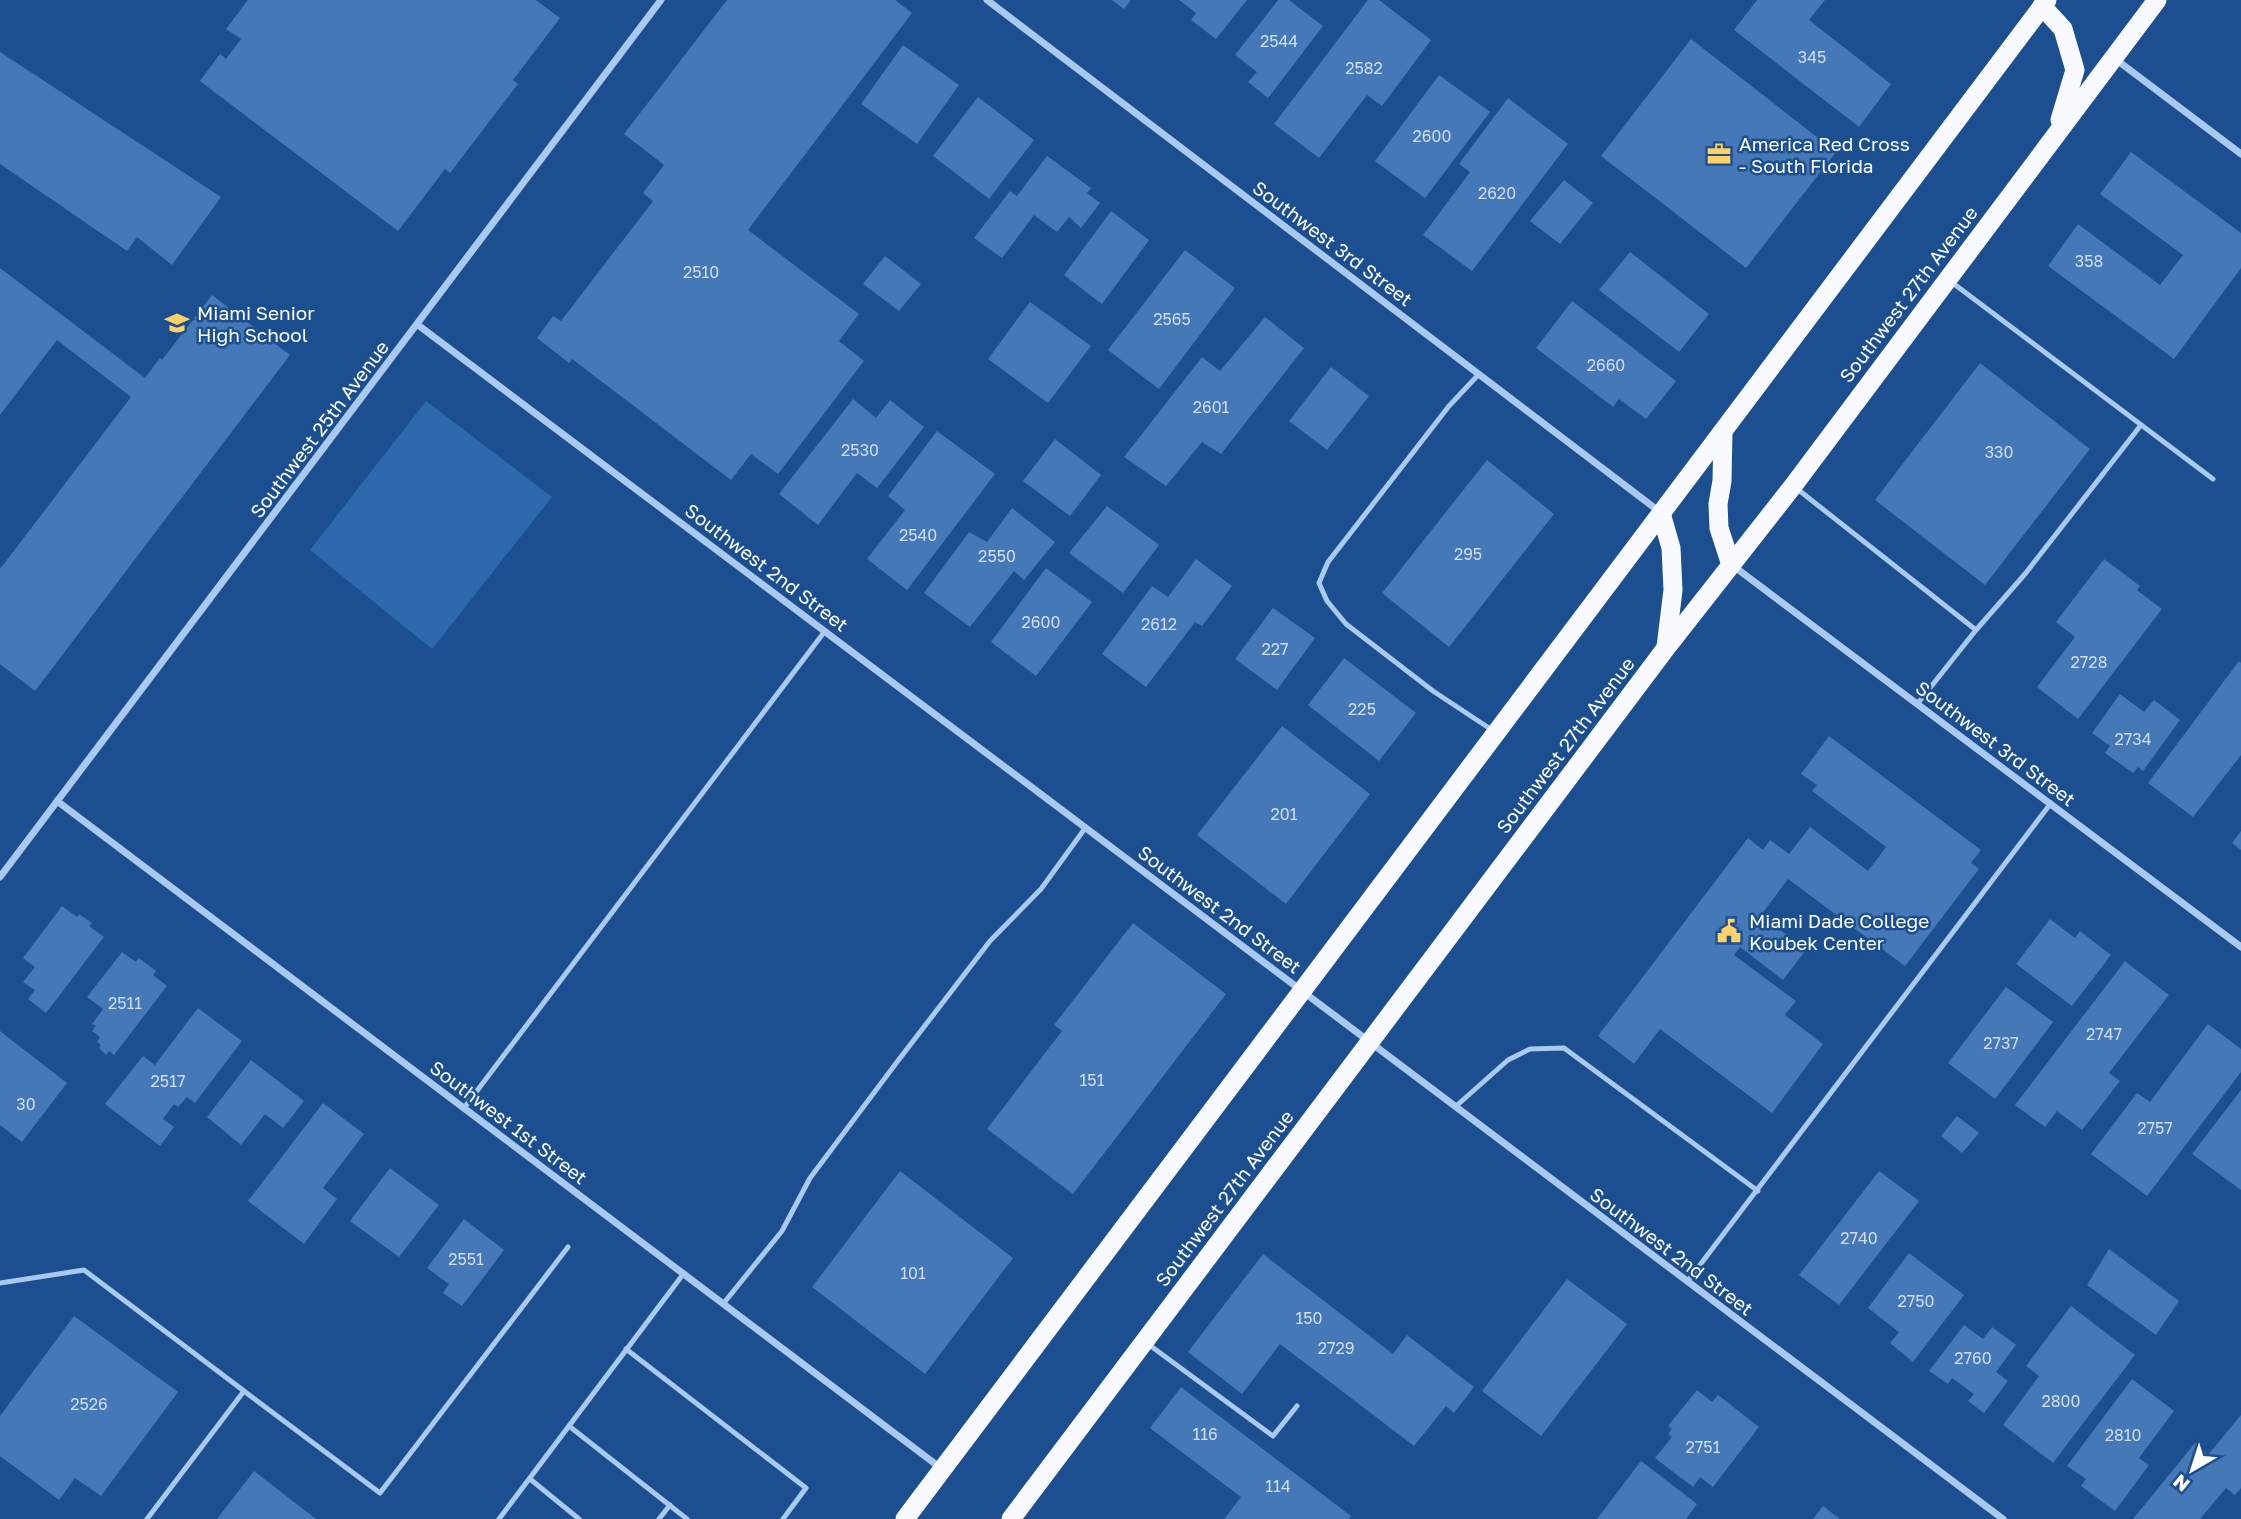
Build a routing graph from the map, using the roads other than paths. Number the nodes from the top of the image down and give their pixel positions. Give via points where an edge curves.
1 (662, 0) edge
2 (987, 0) edge
3 (2157, 0) edge
4 (2041, 2) edge
5 (2113, 58) junction
6 (2056, 134) junction
7 (2241, 154) edge
8 (1947, 279) junction
9 (418, 325) junction
10 (1479, 374) junction
11 (2141, 425) junction
12 (1723, 431) junction
13 (2213, 479) dead end
14 (1793, 486) junction
15 (1661, 513) junction
16 (1731, 565) junction
17 (1976, 630) junction
18 (825, 631) junction
19 (1666, 648) junction
20 (1917, 703) junction
21 (1496, 732) junction
22 (57, 801) junction
23 (2051, 803) junction
24 (1086, 827) junction
25 (0, 877) edge
26 (2241, 947) edge
27 (1303, 990) junction
28 (1370, 1041) junction
29 (1455, 1107) junction
30 (464, 1108) junction
31 (1758, 1191) junction
32 (568, 1247) dead end
33 (684, 1273) junction
34 (1687, 1282) junction
35 (0, 1283) edge
36 (723, 1304) junction
37 (1145, 1342) junction
38 (626, 1349) junction
39 (244, 1391) junction
40 (1297, 1406) dead end
41 (569, 1426) junction
42 (943, 1469) junction
43 (530, 1479) junction
44 (670, 1505) junction
45 (146, 1519) edge
46 (499, 1519) edge
47 (579, 1519) edge
48 (659, 1519) edge
49 (687, 1519) edge
50 (783, 1519) edge
51 (905, 1519) edge
52 (1011, 1519) edge
53 (2003, 1519) edge

1 - 9 street, Southwest 25th Avenue
2 - 10 street, Southwest 3rd Street
3 - 5 highway, Southwest 27th Avenue
4 - 6 highway via 2063,30 2075,70
4 - 12 highway
5 - 6 highway, Southwest 27th Avenue
5 - 7 street
6 - 8 highway, Southwest 27th Avenue
8 - 11 lane
8 - 14 highway, Southwest 27th Avenue
9 - 18 street, Southwest 2nd Street
9 - 22 street, Southwest 25th Avenue
10 - 15 street, Southwest 3rd Street
10 - 21 lane via 1448,406 1328,562 1320,583 1327,601 1346,624 1433,691
11 - 13 lane
11 - 17 lane
12 - 15 highway
12 - 16 highway via 1719,528
14 - 16 highway, Southwest 27th Avenue
14 - 17 lane
15 - 19 highway via 1671,548
15 - 21 highway
16 - 19 highway, Southwest 27th Avenue
16 - 20 street, Southwest 3rd Street
17 - 20 lane
18 - 24 street, Southwest 2nd Street
18 - 30 lane
19 - 28 highway, Southwest 27th Avenue
20 - 23 street, Southwest 3rd Street
21 - 27 highway
22 - 25 street, Southwest 25th Avenue
22 - 30 street, Southwest 1st Street
23 - 26 street, Southwest 3rd Street
23 - 31 lane
24 - 27 street, Southwest 2nd Street
24 - 36 lane via 1041,889 989,941 810,1178 782,1231
27 - 28 street, Southwest 2nd Street
27 - 42 highway
28 - 29 street, Southwest 2nd Street
28 - 37 highway, Southwest 27th Avenue
29 - 31 lane via 1508,1060 1530,1049 1564,1048
29 - 34 street, Southwest 2nd Street
30 - 33 street, Southwest 1st Street
31 - 34 lane
32 - 39 lane via 380,1493
33 - 36 street, Southwest 1st Street
33 - 38 lane
34 - 53 street, Southwest 2nd Street
35 - 39 lane via 84,1270
36 - 42 street, Southwest 1st Street
37 - 40 lane via 1273,1436
37 - 52 highway, Southwest 27th Avenue
38 - 41 lane
38 - 50 lane via 806,1488
39 - 45 lane
41 - 43 lane
41 - 44 lane
42 - 51 highway
43 - 46 lane
43 - 47 lane
44 - 48 lane
44 - 49 lane

